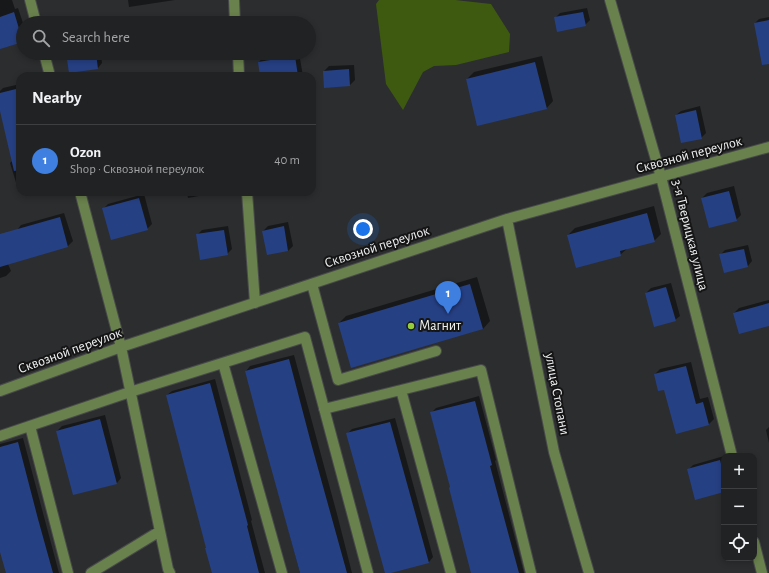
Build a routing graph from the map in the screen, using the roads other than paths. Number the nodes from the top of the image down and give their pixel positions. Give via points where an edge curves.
1 (30, 0) edge
2 (234, 0) edge
3 (610, 0) edge
4 (34, 16) edge
5 (235, 16) edge
6 (46, 60) edge
7 (238, 60) edge
8 (49, 72) edge
9 (239, 72) edge
10 (769, 147) edge
11 (661, 177) junction
12 (81, 196) edge
13 (247, 196) edge
14 (507, 219) junction
15 (312, 284) junction
16 (255, 303) junction
17 (121, 347) junction
18 (436, 351) dead end
19 (223, 363) junction
20 (401, 390) junction
21 (0, 391) edge
22 (130, 392) junction
23 (324, 409) junction
24 (30, 426) junction
25 (0, 436) edge
26 (731, 453) edge
27 (160, 531) junction
28 (757, 554) edge
29 (68, 573) edge
30 (91, 573) edge
31 (170, 573) edge
32 (282, 573) edge
33 (368, 573) edge
34 (451, 573) edge
35 (531, 573) edge
36 (589, 573) edge
37 (762, 573) edge

1 - 4 street
2 - 5 street
3 - 11 street, 3-я Тверицкая улица
6 - 8 street
7 - 9 street
10 - 11 street, Сквозной переулок
11 - 14 street, Сквозной переулок
11 - 26 street, 3-я Тверицкая улица
12 - 17 street
13 - 16 street
14 - 15 street, Сквозной переулок
14 - 36 street, улица Стопани via 554,452
15 - 16 street, Сквозной переулок
15 - 18 street via 338,380
16 - 17 street, Сквозной переулок
17 - 21 street, Сквозной переулок
17 - 22 street
19 - 22 street
19 - 23 street via 305,337
19 - 32 street
20 - 23 street
20 - 34 street
20 - 35 street via 481,370
22 - 24 street
22 - 27 street
23 - 33 street
24 - 25 street
24 - 29 street
27 - 30 street
27 - 31 street
28 - 37 street

